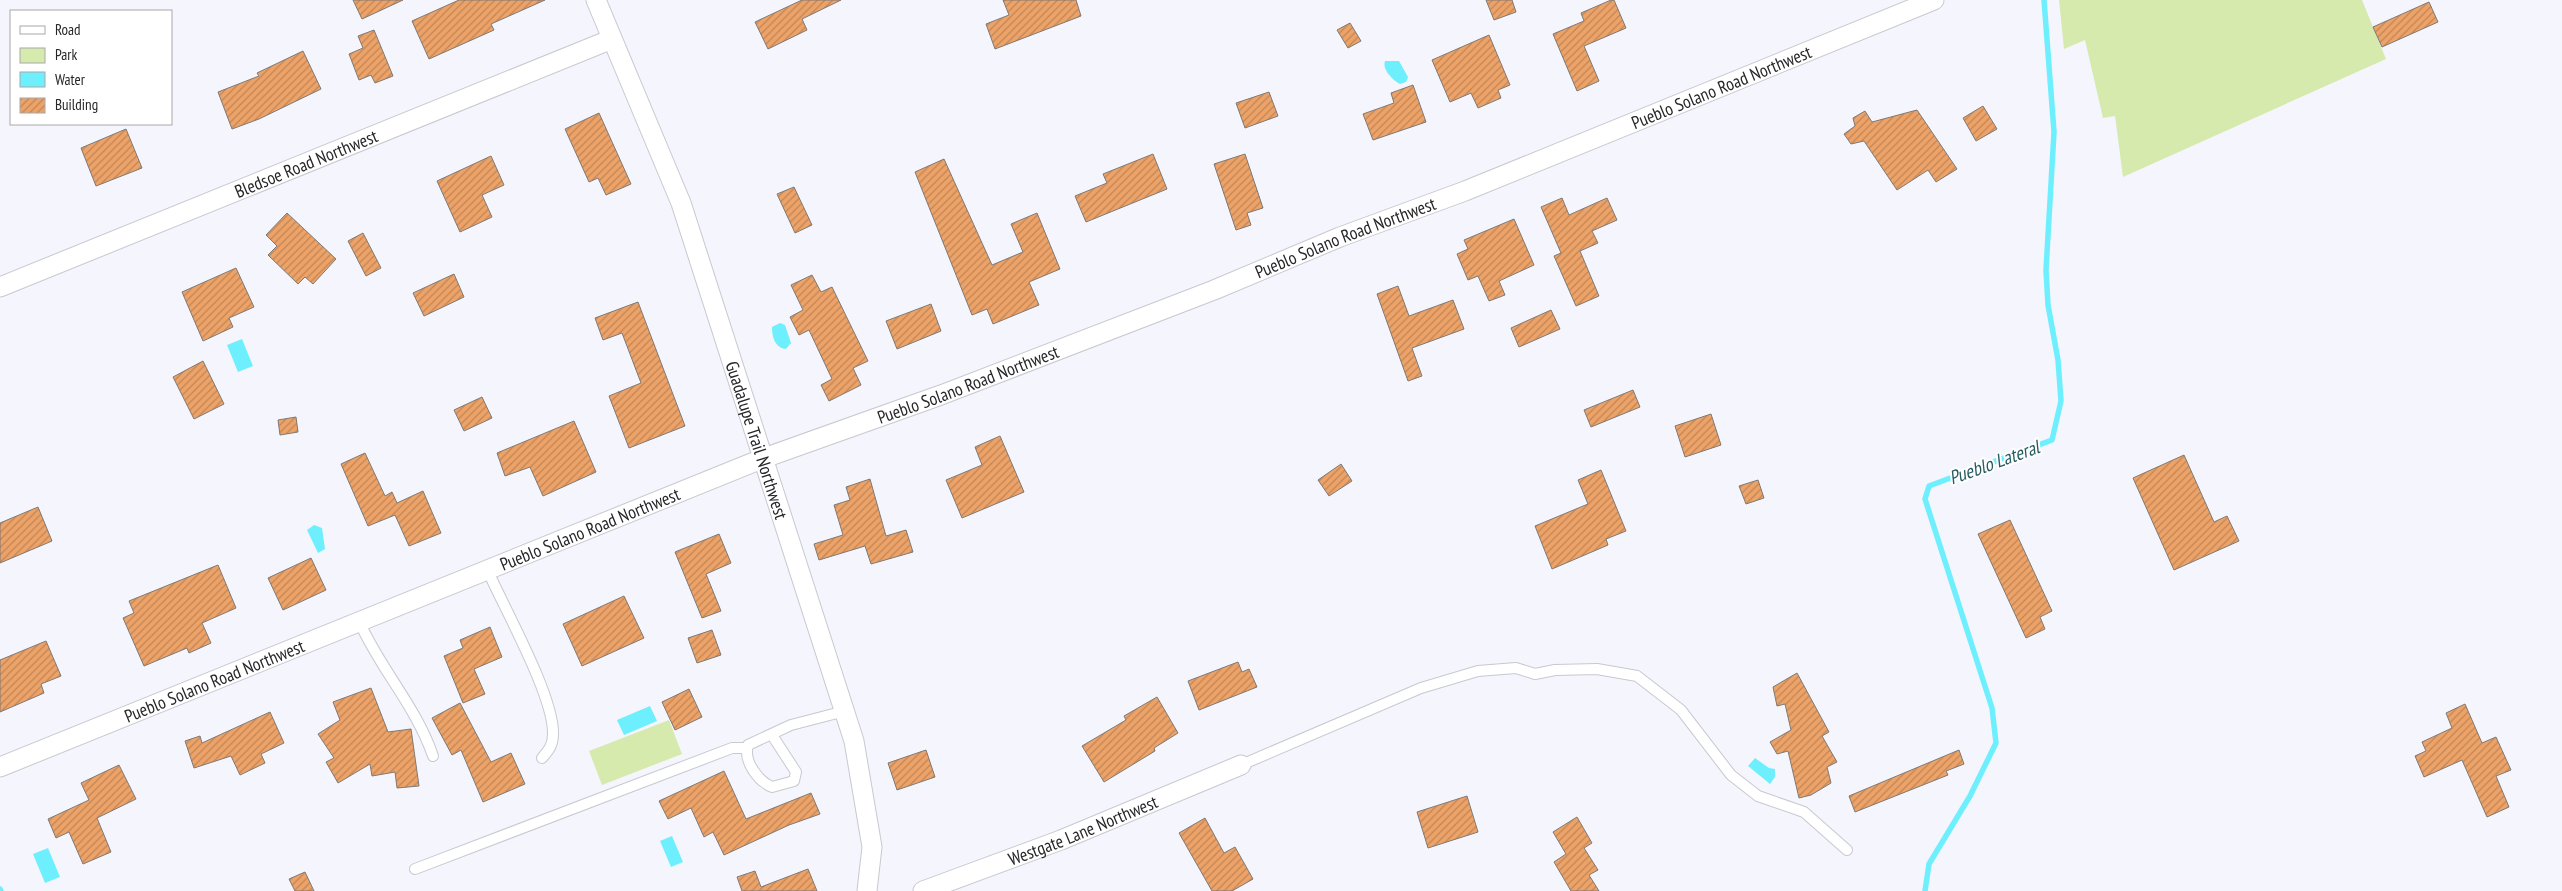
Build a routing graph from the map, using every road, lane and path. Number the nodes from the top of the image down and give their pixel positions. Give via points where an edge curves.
1 (596, 0) edge
2 (1934, 0) edge
3 (612, 40) junction
4 (0, 287) edge
5 (764, 458) junction
6 (487, 570) junction
7 (359, 622) junction
8 (845, 711) junction
9 (772, 735) junction
10 (747, 748) junction
11 (433, 756) dead end
12 (542, 758) dead end
13 (1241, 765) joint
14 (0, 767) edge
15 (1847, 850) dead end
16 (415, 869) dead end
17 (866, 891) edge
18 (924, 891) edge

1 - 3 street, Guadalupe Trail Northwest
2 - 5 street, Pueblo Solano Road Northwest via 1214,290 941,395
3 - 4 street, Bledsoe Road Northwest
3 - 5 street, Guadalupe Trail Northwest via 681,203
5 - 6 street, Pueblo Solano Road Northwest
5 - 8 street, Guadalupe Trail Northwest
6 - 7 street, Pueblo Solano Road Northwest
6 - 12 lane via 550,712 551,748
7 - 11 lane via 374,653 424,730
7 - 14 street, Pueblo Solano Road Northwest
8 - 9 lane via 791,725
8 - 17 street, Guadalupe Trail Northwest via 854,741 872,847
9 - 10 lane
9 - 10 lane via 796,772 794,781 772,787 764,784 749,760
10 - 16 lane via 732,748 707,757
13 - 15 lane via 1420,688 1478,671 1516,668 1535,674 1597,669 1637,676 1682,710 1731,775 1758,796 1804,812
13 - 18 street, Westgate Lane Northwest via 1061,840

